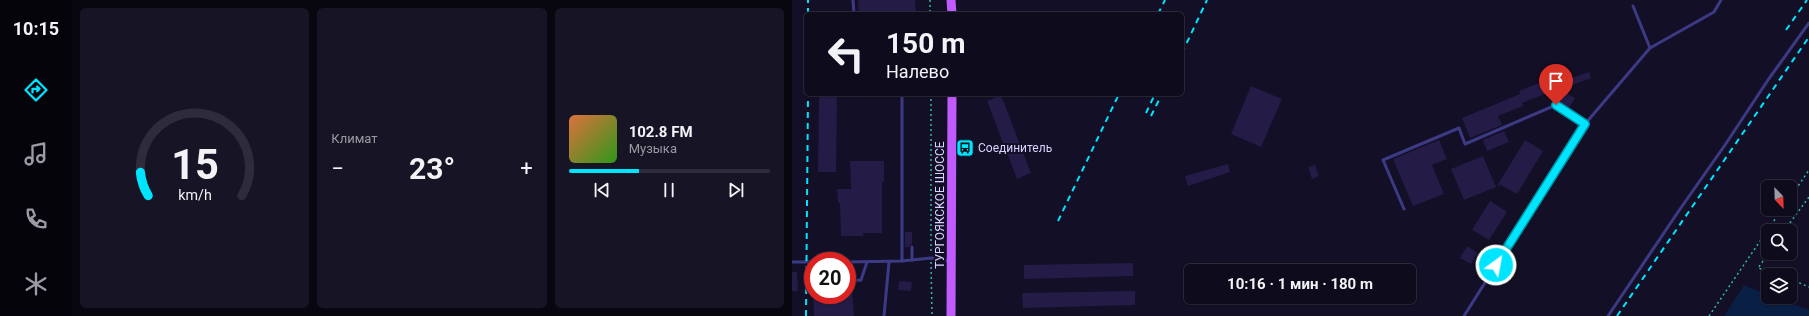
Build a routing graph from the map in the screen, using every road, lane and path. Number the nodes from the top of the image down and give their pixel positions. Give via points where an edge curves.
1 (853, 0) edge
2 (930, 0) edge
3 (951, 0) edge
4 (1721, 0) edge
5 (1632, 6) dead end
6 (854, 12) edge
7 (930, 12) edge
8 (952, 12) edge
9 (1809, 23) edge
10 (1650, 48) junction
11 (902, 96) edge
12 (931, 96) edge
13 (952, 96) edge
14 (1585, 124) junction
15 (1809, 170) edge
16 (1797, 188) edge
17 (1809, 197) edge
18 (1404, 210) dead end
19 (1777, 216) edge
20 (1789, 224) edge
21 (912, 247) dead end
22 (931, 258) junction
23 (912, 260) junction
24 (1763, 260) edge
25 (902, 261) junction
26 (951, 261) junction
27 (792, 262) edge
28 (804, 262) edge
29 (856, 262) edge
30 (867, 262) junction
31 (889, 262) junction
32 (1761, 269) edge
33 (856, 280) edge
34 (1797, 282) edge
35 (1809, 287) edge
36 (884, 316) edge
37 (932, 316) edge
38 (951, 316) edge
39 (1464, 316) edge
40 (1608, 316) edge
41 (1709, 316) edge

1 - 6 lane
2 - 7 path
3 - 8 main road
4 - 10 lane via 1714,12
5 - 10 lane
9 - 40 lane
10 - 14 lane
11 - 25 lane
12 - 22 path
13 - 26 main road, ТУРГОЯКСКОЕ ШОССЕ
14 - 18 lane via 1556,105 1465,144 1459,128 1384,160
14 - 39 lane
15 - 16 path
17 - 20 path
19 - 41 path
21 - 23 lane
22 - 23 lane
22 - 26 lane
22 - 37 path
23 - 25 lane
24 - 32 path via 1758,268
25 - 31 lane
26 - 38 main road, ТУРГОЯКСКОЕ ШОССЕ
27 - 28 lane
29 - 30 lane
30 - 31 lane
30 - 33 lane via 861,280
31 - 36 lane
34 - 35 path

